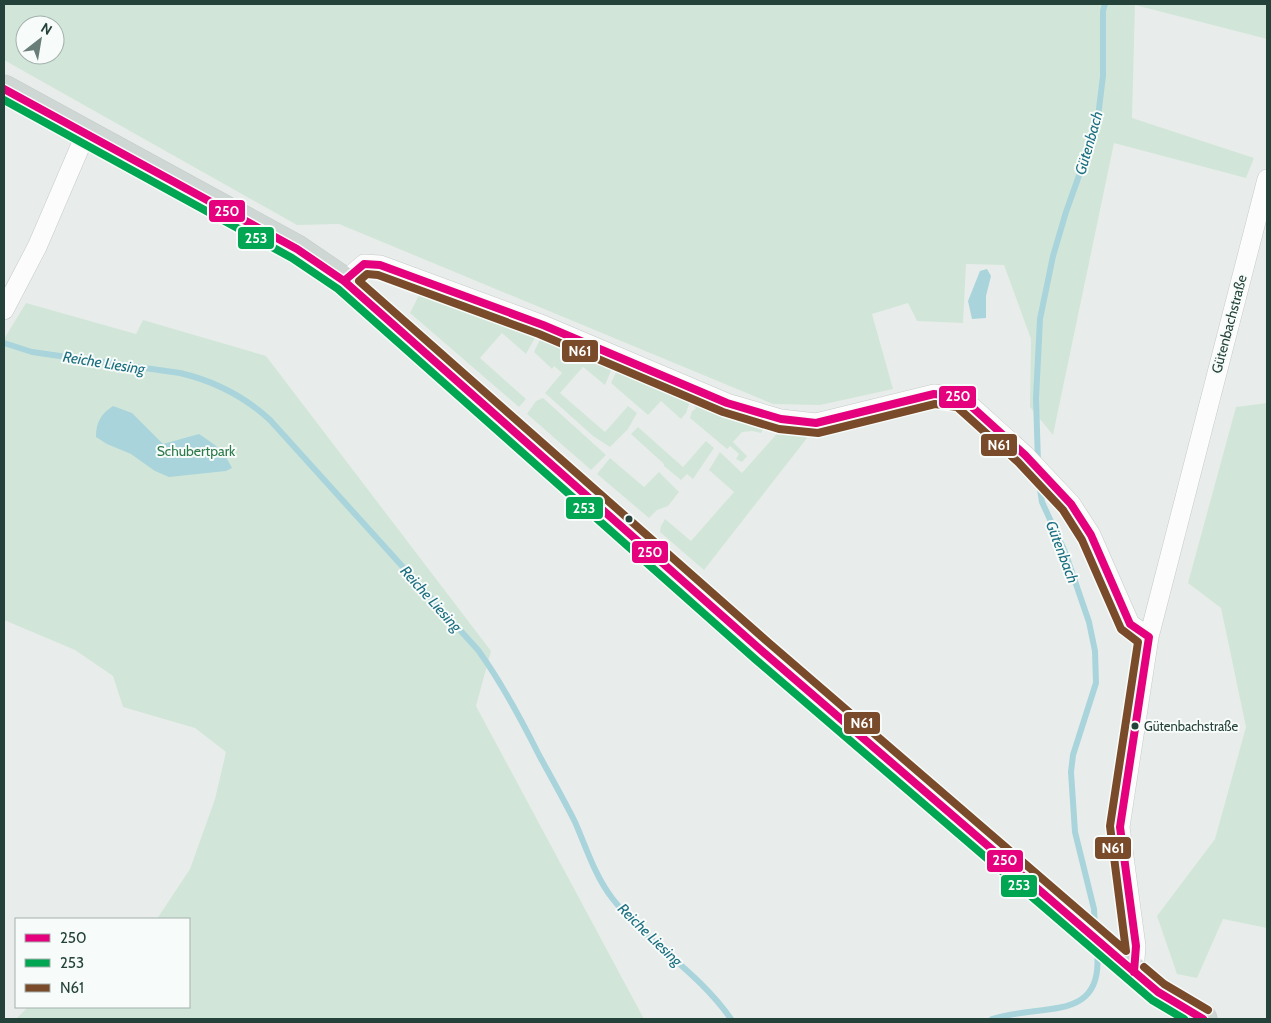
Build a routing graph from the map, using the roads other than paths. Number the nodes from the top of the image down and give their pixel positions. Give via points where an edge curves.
1 (4, 89) edge
2 (86, 133) junction
3 (1267, 179) edge
4 (344, 281) junction
5 (4, 310) edge
6 (1149, 637) junction
7 (1126, 965) junction
8 (1203, 1019) edge

1 - 2 main road
2 - 4 main road via 296,249
2 - 5 street via 37,247
3 - 6 street, Gütenbachstraße
4 - 6 street via 364,264 380,265 543,324 727,403 780,420 816,423 934,394 961,397 1025,455 1071,504 1091,535 1130,624
4 - 7 main road via 762,651
6 - 7 street, Gütenbachstraße via 1120,827 1136,946
7 - 8 main road via 1158,992

